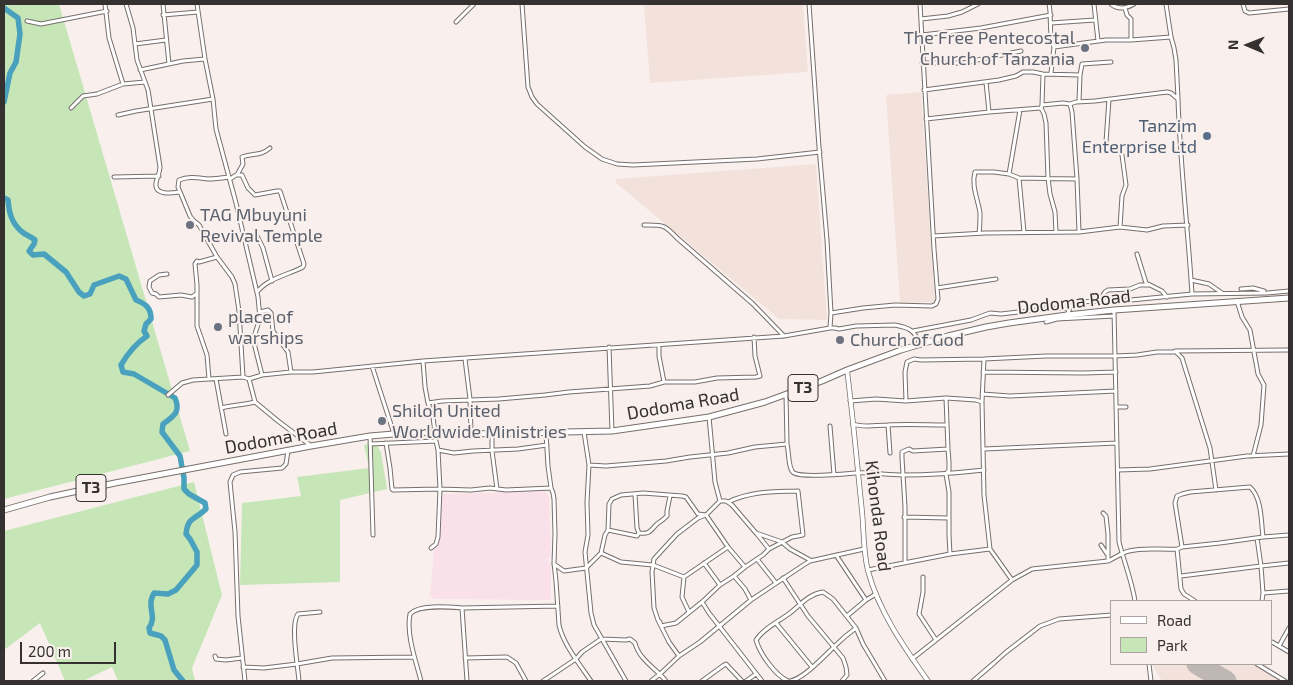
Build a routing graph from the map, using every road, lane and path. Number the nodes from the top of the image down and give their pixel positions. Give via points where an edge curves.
1 (105, 4) edge
2 (126, 4) edge
3 (163, 4) edge
4 (197, 4) edge
5 (474, 4) edge
6 (522, 4) edge
7 (809, 4) edge
8 (920, 4) edge
9 (978, 4) edge
10 (1049, 4) edge
11 (1094, 4) edge
12 (1111, 4) edge
13 (1134, 4) edge
14 (1166, 4) edge
15 (1243, 4) edge
16 (1125, 8) junction
17 (1289, 9) edge
18 (107, 11) junction
19 (198, 12) junction
20 (1051, 14) junction
21 (163, 16) junction
22 (921, 19) junction
23 (1096, 20) junction
24 (27, 21) dead end
25 (456, 22) dead end
26 (1051, 23) junction
27 (922, 35) junction
28 (1170, 38) junction
29 (166, 40) junction
30 (1131, 40) junction
31 (1098, 41) junction
32 (135, 44) junction
33 (1054, 47) junction
34 (1021, 51) dead end
35 (205, 59) junction
36 (1111, 62) dead end
37 (922, 63) junction
38 (169, 64) junction
39 (140, 70) junction
40 (1051, 73) junction
41 (1043, 74) junction
42 (1080, 75) junction
43 (145, 82) junction
44 (986, 82) junction
45 (123, 84) junction
46 (924, 90) junction
47 (213, 99) junction
48 (1109, 99) junction
49 (1178, 99) junction
50 (1079, 101) junction
51 (1070, 104) junction
52 (1042, 107) junction
53 (71, 108) dead end
54 (150, 109) junction
55 (1020, 110) junction
56 (989, 112) junction
57 (118, 115) dead end
58 (926, 119) junction
59 (1106, 142) dead end
60 (270, 148) dead end
61 (820, 152) junction
62 (1122, 155) dead end
63 (1009, 174) junction
64 (238, 175) junction
65 (159, 176) junction
66 (114, 177) dead end
67 (230, 178) junction
68 (1019, 178) junction
69 (1048, 178) junction
70 (1077, 179) junction
71 (180, 192) junction
72 (1188, 225) junction
73 (644, 226) dead end
74 (1120, 227) junction
75 (1024, 232) junction
76 (1056, 232) junction
77 (1079, 232) junction
78 (980, 233) junction
79 (933, 236) junction
80 (245, 241) junction
81 (1137, 254) dead end
82 (217, 257) junction
83 (167, 274) dead end
84 (996, 279) dead end
85 (1191, 280) junction
86 (272, 281) junction
87 (1150, 285) junction
88 (937, 288) junction
89 (1242, 290) dead end
90 (1289, 291) edge
91 (1267, 292) junction
92 (256, 293) junction
93 (1223, 293) junction
94 (197, 294) junction
95 (1192, 294) junction
96 (1168, 297) junction
97 (1289, 298) edge
98 (1099, 301) junction
99 (1237, 301) junction
100 (1069, 308) junction
101 (260, 312) junction
102 (1114, 313) junction
103 (832, 314) junction
104 (1067, 314) junction
105 (1046, 322) dead end
106 (830, 328) junction
107 (912, 331) junction
108 (784, 336) junction
109 (754, 337) junction
110 (659, 345) junction
111 (920, 345) junction
112 (609, 348) junction
113 (1289, 350) edge
114 (1172, 351) junction
115 (1254, 351) junction
116 (1115, 356) junction
117 (465, 359) junction
118 (984, 359) junction
119 (424, 362) junction
120 (372, 366) junction
121 (847, 370) junction
122 (291, 372) junction
123 (982, 372) junction
124 (1116, 372) junction
125 (262, 375) junction
126 (244, 377) junction
127 (209, 379) junction
128 (216, 379) junction
129 (249, 379) junction
130 (664, 382) junction
131 (611, 388) junction
132 (1116, 391) junction
133 (982, 394) junction
134 (168, 395) dead end
135 (786, 395) junction
136 (946, 398) junction
137 (470, 399) junction
138 (850, 401) junction
139 (906, 401) junction
140 (255, 402) junction
141 (982, 402) junction
142 (428, 403) junction
143 (1117, 407) junction
144 (1126, 407) dead end
145 (221, 408) junction
146 (709, 417) junction
147 (852, 423) junction
148 (888, 425) junction
149 (947, 425) junction
150 (830, 426) dead end
151 (612, 431) junction
152 (435, 432) junction
153 (584, 432) junction
154 (492, 433) junction
155 (546, 433) junction
156 (226, 434) dead end
157 (394, 434) junction
158 (471, 434) junction
159 (370, 436) junction
160 (436, 441) junction
161 (386, 443) junction
162 (1117, 443) junction
163 (370, 444) junction
164 (787, 444) junction
165 (547, 445) junction
166 (311, 446) junction
167 (984, 448) junction
168 (948, 449) junction
169 (288, 450) junction
170 (438, 450) junction
171 (492, 451) junction
172 (890, 452) dead end
173 (712, 454) junction
174 (1289, 454) edge
175 (1253, 456) junction
176 (1212, 461) junction
177 (589, 465) junction
178 (984, 470) junction
179 (1118, 470) junction
180 (858, 473) junction
181 (946, 474) junction
182 (834, 475) junction
183 (903, 475) junction
184 (551, 488) junction
185 (440, 489) junction
186 (497, 489) junction
187 (1216, 490) junction
188 (635, 494) junction
189 (670, 496) junction
190 (720, 501) junction
191 (728, 502) junction
192 (4, 510) edge
193 (1103, 513) dead end
194 (706, 515) junction
195 (904, 517) junction
196 (948, 518) junction
197 (608, 530) junction
198 (638, 533) junction
199 (756, 533) junction
200 (373, 535) dead end
201 (1289, 535) edge
202 (1263, 537) junction
203 (1257, 538) junction
204 (782, 542) junction
205 (1101, 545) dead end
206 (1182, 546) junction
207 (728, 547) junction
208 (431, 548) dead end
209 (769, 549) junction
210 (864, 549) junction
211 (990, 549) junction
212 (1177, 549) junction
213 (1122, 553) junction
214 (601, 554) junction
215 (950, 554) junction
216 (836, 555) junction
217 (1108, 555) junction
218 (757, 559) junction
219 (810, 561) junction
220 (1108, 561) junction
221 (554, 563) junction
222 (704, 563) junction
223 (905, 563) junction
224 (1289, 563) edge
225 (653, 565) junction
226 (1261, 566) junction
227 (745, 567) junction
228 (586, 568) junction
229 (868, 570) junction
230 (734, 576) junction
231 (1180, 576) junction
232 (684, 577) junction
233 (923, 577) dead end
234 (783, 578) junction
235 (1012, 580) junction
236 (776, 583) junction
237 (720, 585) junction
238 (1289, 591) edge
239 (1263, 593) junction
240 (876, 594) junction
241 (751, 600) junction
242 (866, 600) junction
243 (1135, 600) edge
244 (1193, 600) edge
245 (1262, 600) edge
246 (702, 602) junction
247 (800, 604) junction
248 (558, 606) junction
249 (462, 608) junction
250 (320, 612) dead end
251 (689, 612) junction
252 (1110, 615) edge
253 (846, 616) junction
254 (658, 620) junction
255 (776, 623) junction
256 (719, 626) junction
257 (856, 628) junction
258 (1289, 628) edge
259 (601, 639) junction
260 (936, 640) junction
261 (1273, 643) edge
262 (1278, 646) junction
263 (833, 647) junction
264 (1289, 652) edge
265 (215, 656) dead end
266 (679, 656) junction
267 (414, 657) junction
268 (242, 658) junction
269 (465, 658) junction
270 (576, 659) junction
271 (912, 659) junction
272 (297, 664) junction
273 (1149, 665) edge
274 (1259, 665) edge
275 (243, 667) junction
276 (812, 667) junction
277 (43, 673) dead end
278 (660, 674) junction
279 (756, 674) junction
280 (33, 681) edge
281 (245, 681) edge
282 (299, 681) edge
283 (421, 681) edge
284 (468, 681) edge
285 (526, 681) edge
286 (542, 681) edge
287 (591, 681) edge
288 (626, 681) edge
289 (651, 681) edge
290 (666, 681) edge
291 (703, 681) edge
292 (742, 681) edge
293 (746, 681) edge
294 (762, 681) edge
295 (789, 681) edge
296 (844, 681) edge
297 (885, 681) edge
298 (928, 681) edge
299 (973, 681) edge
300 (1151, 681) edge
301 (1285, 681) edge

1 - 18 street
2 - 32 street
3 - 21 street
4 - 19 street
5 - 25 street
6 - 61 street via 528,87 532,97 562,127 602,159 633,165 757,159
7 - 61 street
8 - 22 street
9 - 22 street via 948,16
10 - 20 street
11 - 23 street
12 - 16 street
13 - 16 street
14 - 28 street
15 - 17 street via 1245,12
16 - 30 street via 1131,19
18 - 24 street via 41,24
18 - 45 street via 109,35
19 - 21 street
19 - 35 street
20 - 26 street
20 - 27 street via 981,28
21 - 29 street
22 - 27 street
23 - 26 street
23 - 31 street
26 - 33 street
27 - 37 street
28 - 30 street
28 - 49 street via 1176,60
29 - 32 street
29 - 38 street
30 - 31 street
31 - 33 street
32 - 39 street
33 - 40 street
34 - 37 street via 963,63
35 - 38 street
35 - 47 street
36 - 42 street via 1082,64
37 - 46 street
38 - 39 street
39 - 43 street
40 - 41 street
40 - 42 street
41 - 44 street via 1023,72
41 - 52 street
42 - 50 street
43 - 45 street
43 - 54 street
44 - 46 street
44 - 56 street
45 - 53 street via 83,96
46 - 58 street
47 - 54 street
47 - 67 street via 216,129
48 - 49 street via 1166,92
48 - 50 street
48 - 59 street
49 - 72 street
50 - 51 street
51 - 52 street
51 - 70 street
52 - 55 street
52 - 69 street via 1046,124
54 - 57 street
54 - 65 street
55 - 56 street
55 - 63 street
56 - 58 street
58 - 79 street
60 - 64 street via 264,153 242,157
61 - 103 street
62 - 74 street via 1126,186 1122,196
63 - 68 street
63 - 78 street via 975,172
64 - 67 street
64 - 86 street via 244,177 255,195 280,191 304,264
65 - 66 street
65 - 71 street via 156,187 160,191 167,194
67 - 71 street via 182,179 178,182
67 - 80 street
68 - 69 street
68 - 75 street
69 - 70 street
69 - 76 street
70 - 77 street
71 - 82 street via 190,216
72 - 74 street via 1147,230
72 - 85 street
73 - 108 street via 668,228
74 - 77 street
75 - 76 street
75 - 78 street
76 - 77 street
78 - 79 street
79 - 88 street
80 - 86 street via 257,236
80 - 92 street
81 - 87 street via 1146,282
82 - 94 street via 195,261
82 - 126 street via 232,277 237,291
83 - 94 street via 158,275 150,281 152,293 192,297
84 - 88 street
85 - 93 street via 1209,284
85 - 95 street
86 - 92 street
87 - 96 street
87 - 98 street via 1108,290
88 - 103 street via 938,299 932,306 863,308
89 - 91 street via 1253,288
90 - 91 street
91 - 93 street
92 - 101 street
93 - 95 street
94 - 127 street via 197,326 207,355
95 - 96 street
96 - 98 street
97 - 99 highway, Dodoma Road / T3
98 - 100 street via 1076,302
99 - 102 highway, Dodoma Road / T3
99 - 115 street via 1250,330
100 - 104 street
100 - 107 street via 990,313 971,320
101 - 122 street via 268,310 271,313 273,331 288,352
101 - 125 street via 254,337
102 - 104 highway, Dodoma Road / T3
102 - 105 street
102 - 116 street
103 - 106 street
104 - 111 highway, Dodoma Road / T3 via 1002,324
106 - 107 street via 895,325
106 - 108 street
107 - 111 street
108 - 109 street
109 - 110 street
109 - 130 street via 760,376
110 - 112 street
110 - 130 street
111 - 121 highway, Dodoma Road / T3
112 - 117 street
112 - 131 street
113 - 115 street
114 - 115 street
114 - 116 street
114 - 176 street via 1182,358
115 - 175 street via 1264,385 1261,424
116 - 118 street
116 - 124 street
117 - 119 street
117 - 137 street
118 - 123 street
118 - 139 street via 910,360 905,372
119 - 120 street
119 - 142 street
120 - 122 street
120 - 157 street
121 - 135 highway, Dodoma Road / T3
121 - 138 street, Kihonda Road
122 - 125 street
123 - 124 street
123 - 133 street
124 - 132 street
125 - 129 street
126 - 128 street
126 - 129 street
127 - 128 street
127 - 134 street via 185,382
128 - 145 street
129 - 140 street
130 - 131 street
131 - 137 street
131 - 151 street
132 - 133 street via 1010,396
132 - 143 street
133 - 141 street
135 - 146 highway, Dodoma Road / T3
135 - 164 street
136 - 139 street
136 - 141 street
136 - 149 street
137 - 142 street
137 - 158 street
138 - 139 street
138 - 147 street, Kihonda Road
140 - 145 street
140 - 166 street
141 - 167 street
142 - 152 street
143 - 144 street
143 - 162 street
145 - 156 street
146 - 151 highway, Dodoma Road / T3
146 - 173 street
147 - 148 street via 859,426
147 - 180 street, Kihonda Road
148 - 149 street
148 - 172 street
149 - 168 street
150 - 182 street
151 - 153 highway, Dodoma Road / T3
152 - 157 highway, Dodoma Road / T3
152 - 158 highway, Dodoma Road / T3
152 - 160 street
153 - 155 highway, Dodoma Road / T3
153 - 177 street
154 - 155 highway, Dodoma Road / T3
154 - 158 highway, Dodoma Road / T3
154 - 171 street
155 - 165 street
157 - 159 highway, Dodoma Road / T3
159 - 163 street
159 - 166 highway, Dodoma Road / T3
160 - 161 street
160 - 170 street
161 - 163 street
161 - 185 street via 393,490
162 - 167 street
162 - 179 street
163 - 200 street
164 - 173 street
164 - 182 street via 794,473
165 - 171 street
165 - 184 street
166 - 169 highway, Dodoma Road / T3
167 - 178 street
168 - 181 street via 949,470
168 - 183 street via 905,450 902,452
169 - 192 highway, Dodoma Road / T3 via 79,490
169 - 268 street via 286,464 282,468 240,472 233,475 230,482
170 - 171 street via 454,453
170 - 185 street
171 - 186 street
173 - 177 street via 666,461
173 - 190 street via 714,482
174 - 175 street
175 - 176 street
176 - 179 street
176 - 187 street
177 - 228 street
178 - 181 street
178 - 211 street
179 - 213 street
180 - 182 street
180 - 183 street
180 - 210 street, Kihonda Road
181 - 183 street
181 - 196 street
183 - 195 street
184 - 186 street
184 - 221 street via 554,499
185 - 186 street
185 - 208 street via 438,537
187 - 202 street via 1252,489 1260,511
187 - 206 street via 1190,492 1176,497
188 - 189 street
188 - 197 street via 621,495 610,501
188 - 198 street
189 - 194 street via 686,496 698,514
189 - 198 street via 668,516 646,534
190 - 191 street
190 - 194 street
191 - 199 street
191 - 204 street via 754,493 798,491 803,535
193 - 217 street via 1106,516
194 - 207 street
194 - 225 street via 676,534 654,559
195 - 196 street
195 - 223 street
196 - 215 street
197 - 198 street via 637,536
197 - 214 street
199 - 204 street
199 - 209 street
201 - 202 street
202 - 203 street
203 - 206 street
203 - 226 street
204 - 209 street
204 - 219 street
205 - 217 street
206 - 212 street
207 - 222 street
207 - 227 street
209 - 218 street
210 - 216 street
210 - 229 street, Kihonda Road
211 - 215 street
211 - 235 street
212 - 213 street
212 - 231 street
213 - 220 street
213 - 243 street
214 - 225 street via 621,562
214 - 228 street
215 - 223 street
216 - 219 street
216 - 242 street
217 - 220 street
218 - 227 street
218 - 236 street
219 - 234 street
220 - 235 street via 1032,569
221 - 228 street via 564,571
221 - 248 street
222 - 232 street
222 - 237 street
223 - 229 street
224 - 226 street
225 - 232 street
225 - 254 street via 653,600
226 - 231 street
226 - 239 street
227 - 230 street
228 - 259 street via 592,621
229 - 240 street, Kihonda Road
230 - 237 street
230 - 241 street
231 - 244 street via 1184,594
232 - 251 street via 682,597
233 - 260 street via 919,614
234 - 236 street
234 - 247 street
235 - 260 street
236 - 241 street
237 - 246 street
238 - 239 street
239 - 245 street
240 - 242 street
240 - 271 street, Kihonda Road
241 - 256 street
242 - 253 street
246 - 251 street
246 - 256 street
247 - 253 street via 824,592
247 - 255 street
247 - 263 street
248 - 249 street
248 - 270 street via 560,631
249 - 267 street via 426,608 411,612
249 - 269 street
250 - 272 street via 298,614 296,618
251 - 254 street via 676,623 661,626
252 - 299 street via 1059,619 1040,626
253 - 257 street
254 - 266 street
255 - 276 street
255 - 295 street via 756,640 763,656 780,676
256 - 266 street
256 - 279 street
257 - 263 street
257 - 297 street
258 - 262 street
259 - 270 street
259 - 278 street via 630,638
259 - 288 street
260 - 271 street
261 - 262 street
262 - 264 street
263 - 276 street
263 - 296 street via 843,658 847,670
265 - 268 street via 226,660
266 - 278 street
267 - 272 street via 332,658
267 - 283 street
268 - 275 street
269 - 284 street
269 - 285 street via 508,657 516,663
270 - 286 street
270 - 287 street
271 - 298 street, Kihonda Road
272 - 275 street
272 - 282 street
273 - 300 street
274 - 301 street
275 - 281 street
276 - 295 street via 794,681
277 - 280 street
278 - 289 street
278 - 290 street
279 - 293 street
279 - 294 street
291 - 292 street via 726,664

